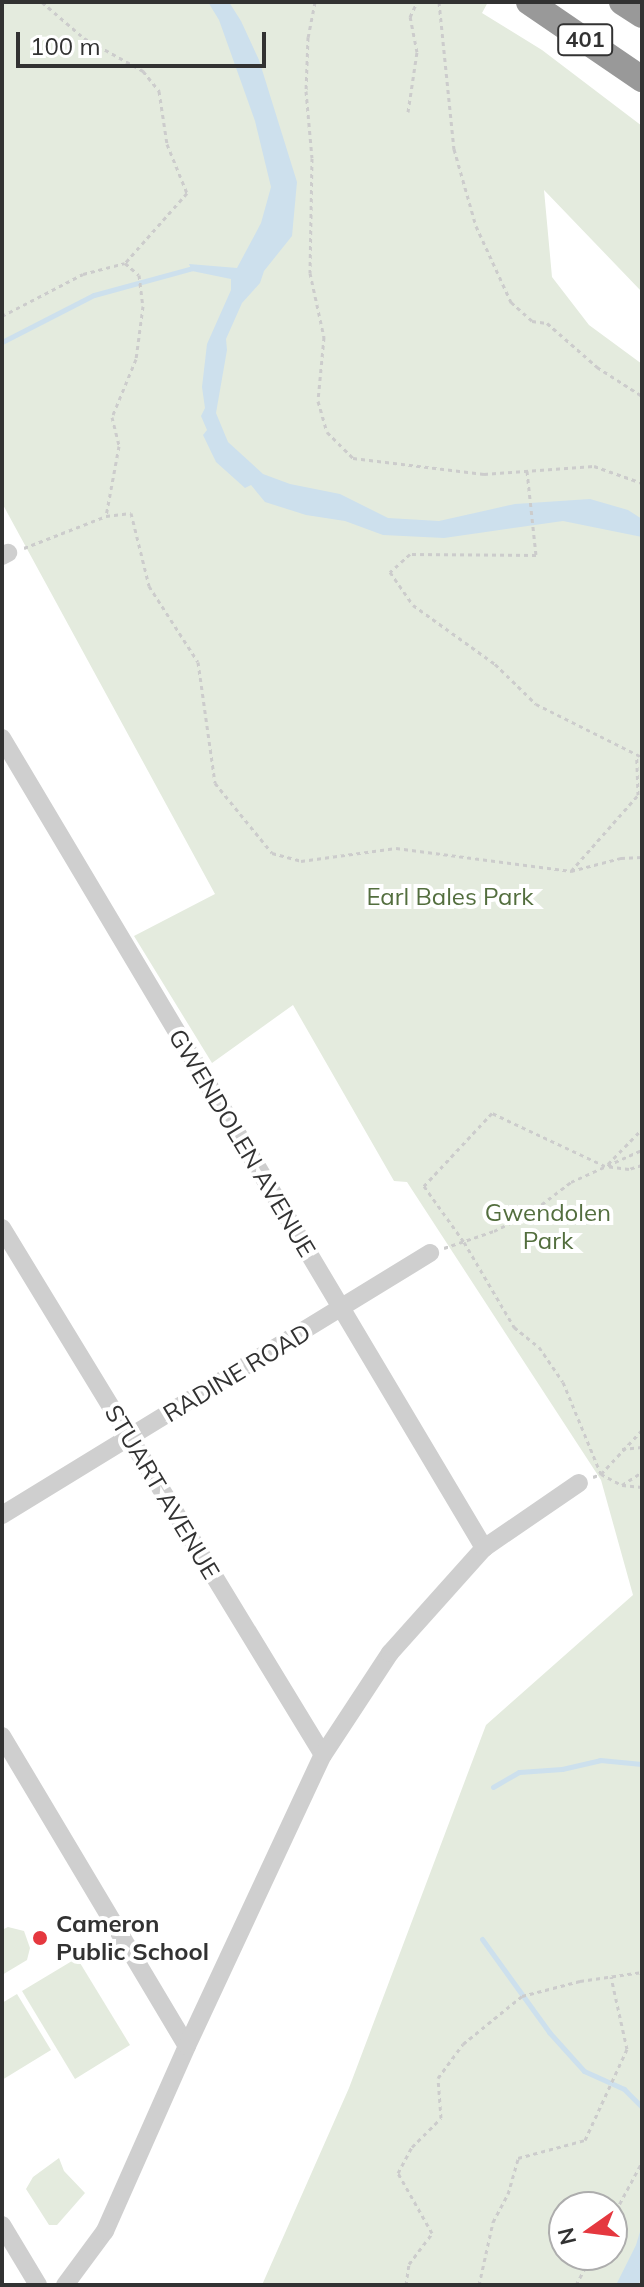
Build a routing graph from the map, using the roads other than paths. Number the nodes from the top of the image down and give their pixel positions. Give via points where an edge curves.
1 (529, 2) edge
2 (622, 2) edge
3 (642, 15) edge
4 (642, 79) edge
5 (2, 738) edge
6 (2, 1228) edge
7 (430, 1253) road end
8 (341, 1310) junction
9 (129, 1438) junction
10 (579, 1483) road end
11 (2, 1515) edge
12 (484, 1548) junction
13 (2, 1736) edge
14 (323, 1755) junction
15 (187, 2046) junction
16 (2, 2225) edge
17 (38, 2285) edge
18 (65, 2285) edge

1 - 4 highway, 401
2 - 3 highway, 401
5 - 8 street, GWENDOLEN AVENUE
6 - 9 street, STUART AVENUE
7 - 8 street, RADINE ROAD
8 - 9 street, RADINE ROAD
8 - 12 street, GWENDOLEN AVENUE
9 - 11 street, RADINE ROAD
9 - 14 street, STUART AVENUE
10 - 12 street
12 - 14 street via 390,1653
13 - 15 street
14 - 15 street
15 - 18 street via 105,2231
16 - 17 street

